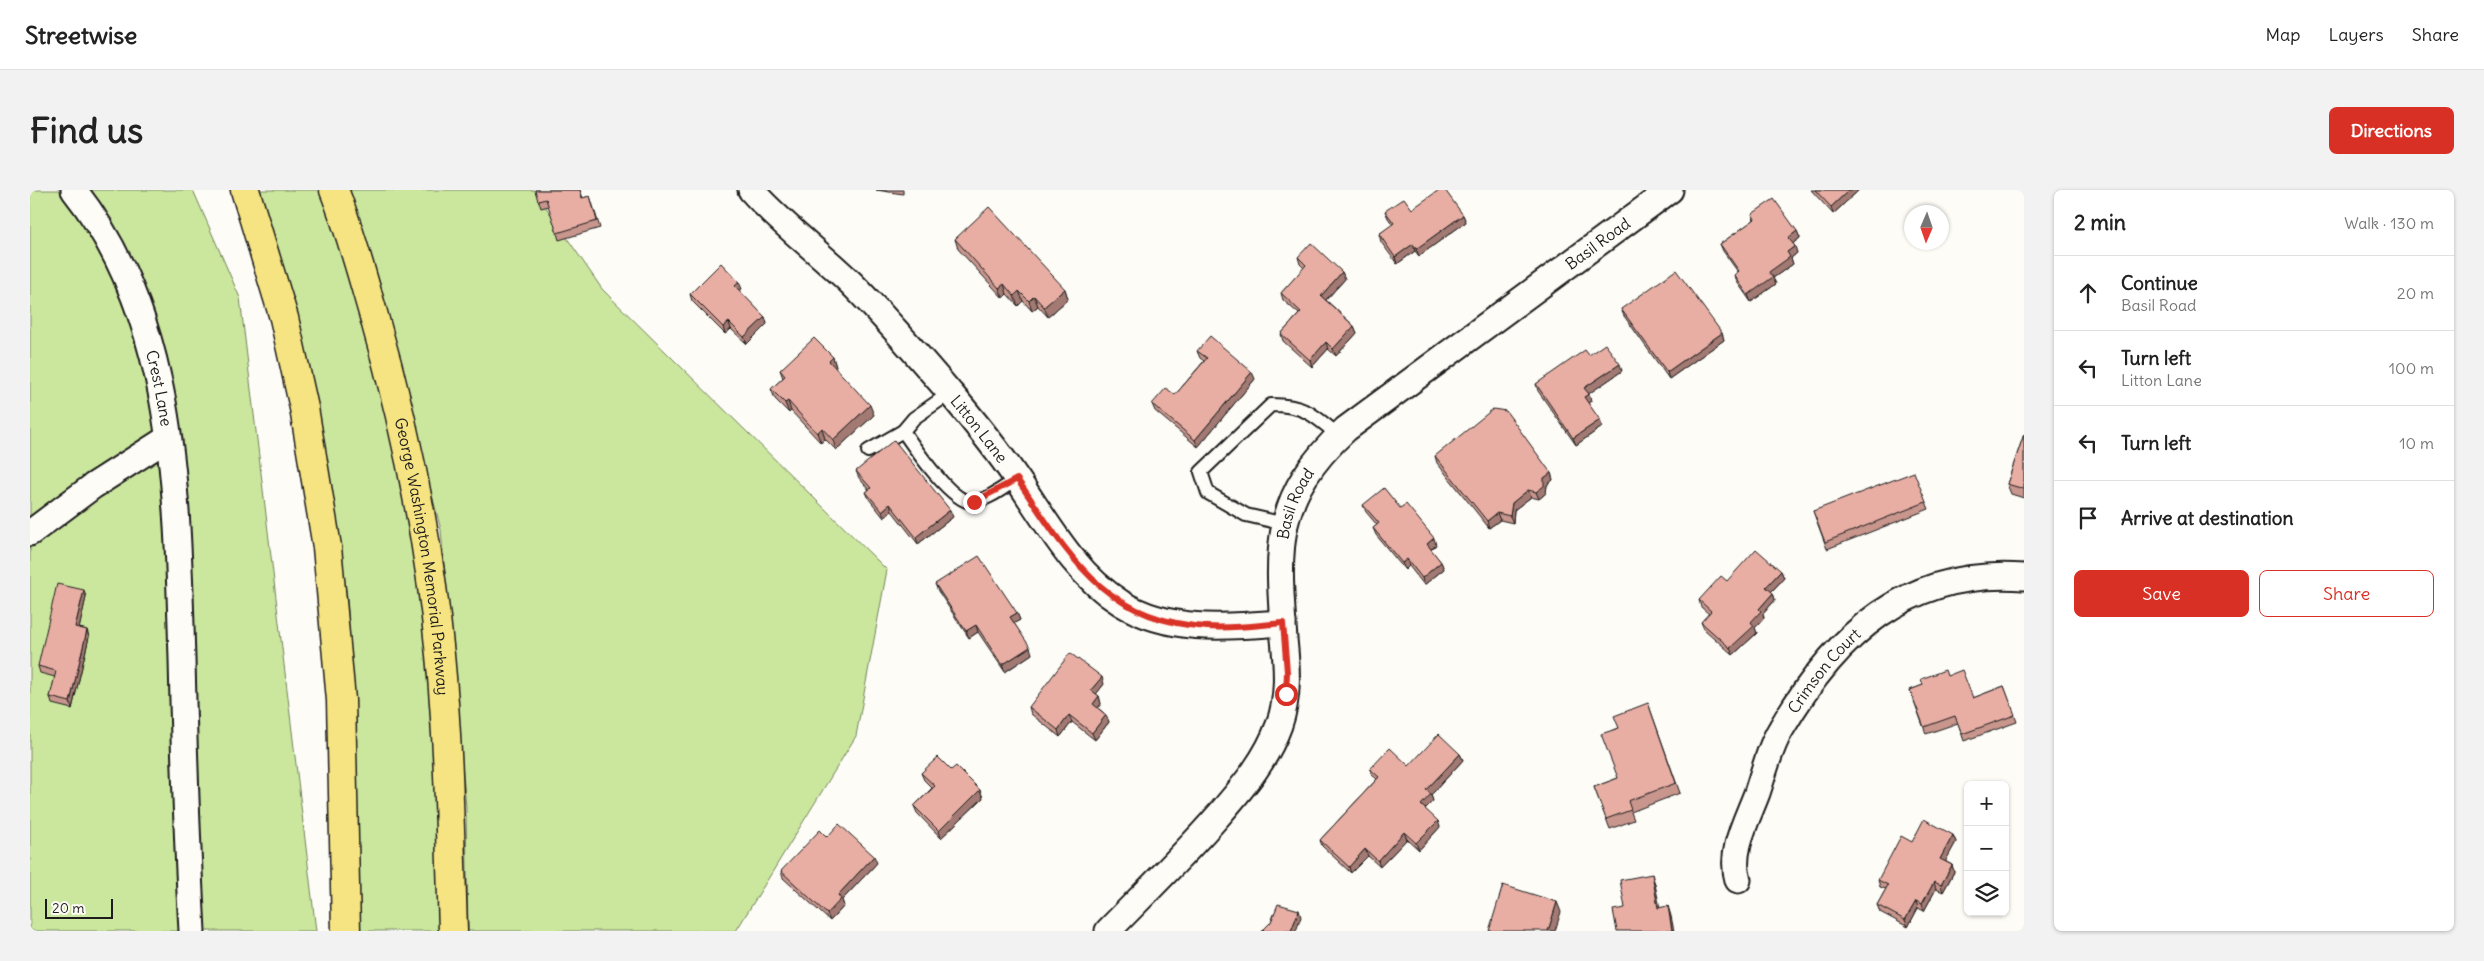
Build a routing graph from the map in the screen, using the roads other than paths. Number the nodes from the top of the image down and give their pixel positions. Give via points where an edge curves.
1 (74, 190) edge
2 (245, 190) edge
3 (334, 190) edge
4 (751, 190) edge
5 (1670, 190) edge
6 (950, 392) junction
7 (903, 431) junction
8 (1339, 436) junction
9 (168, 438) junction
10 (868, 451) dead end
11 (1017, 479) junction
12 (1285, 524) junction
13 (30, 532) edge
14 (2024, 577) edge
15 (1283, 623) junction
16 (1738, 880) dead end
17 (192, 931) edge
18 (346, 931) edge
19 (453, 931) edge
20 (1108, 931) edge

1 - 9 street, Crest Lane via 134,293 153,359
2 - 18 highway via 284,318 304,408 327,547 341,718
3 - 19 highway, George Washington Memorial Parkway via 396,393 420,509 440,653 449,773
4 - 6 street, Litton Lane via 850,282
5 - 8 street, Basil Road
6 - 7 lane via 914,418
6 - 11 street, Litton Lane
7 - 10 lane
7 - 11 lane via 944,483 965,502 974,502
8 - 12 street, Basil Road via 1304,477
8 - 12 lane via 1316,417 1293,405 1271,405 1201,472 1208,493 1246,515
9 - 13 street, Crest Lane via 93,486
9 - 17 street via 178,517
11 - 15 street, Litton Lane via 1078,566 1121,603 1157,618 1206,627
12 - 15 street, Basil Road via 1279,566
14 - 16 street, Crimson Court via 1971,578 1909,596 1880,612 1838,649 1780,730 1737,846 1734,869
15 - 20 street, Basil Road via 1286,694 1279,724 1265,758 1182,857

